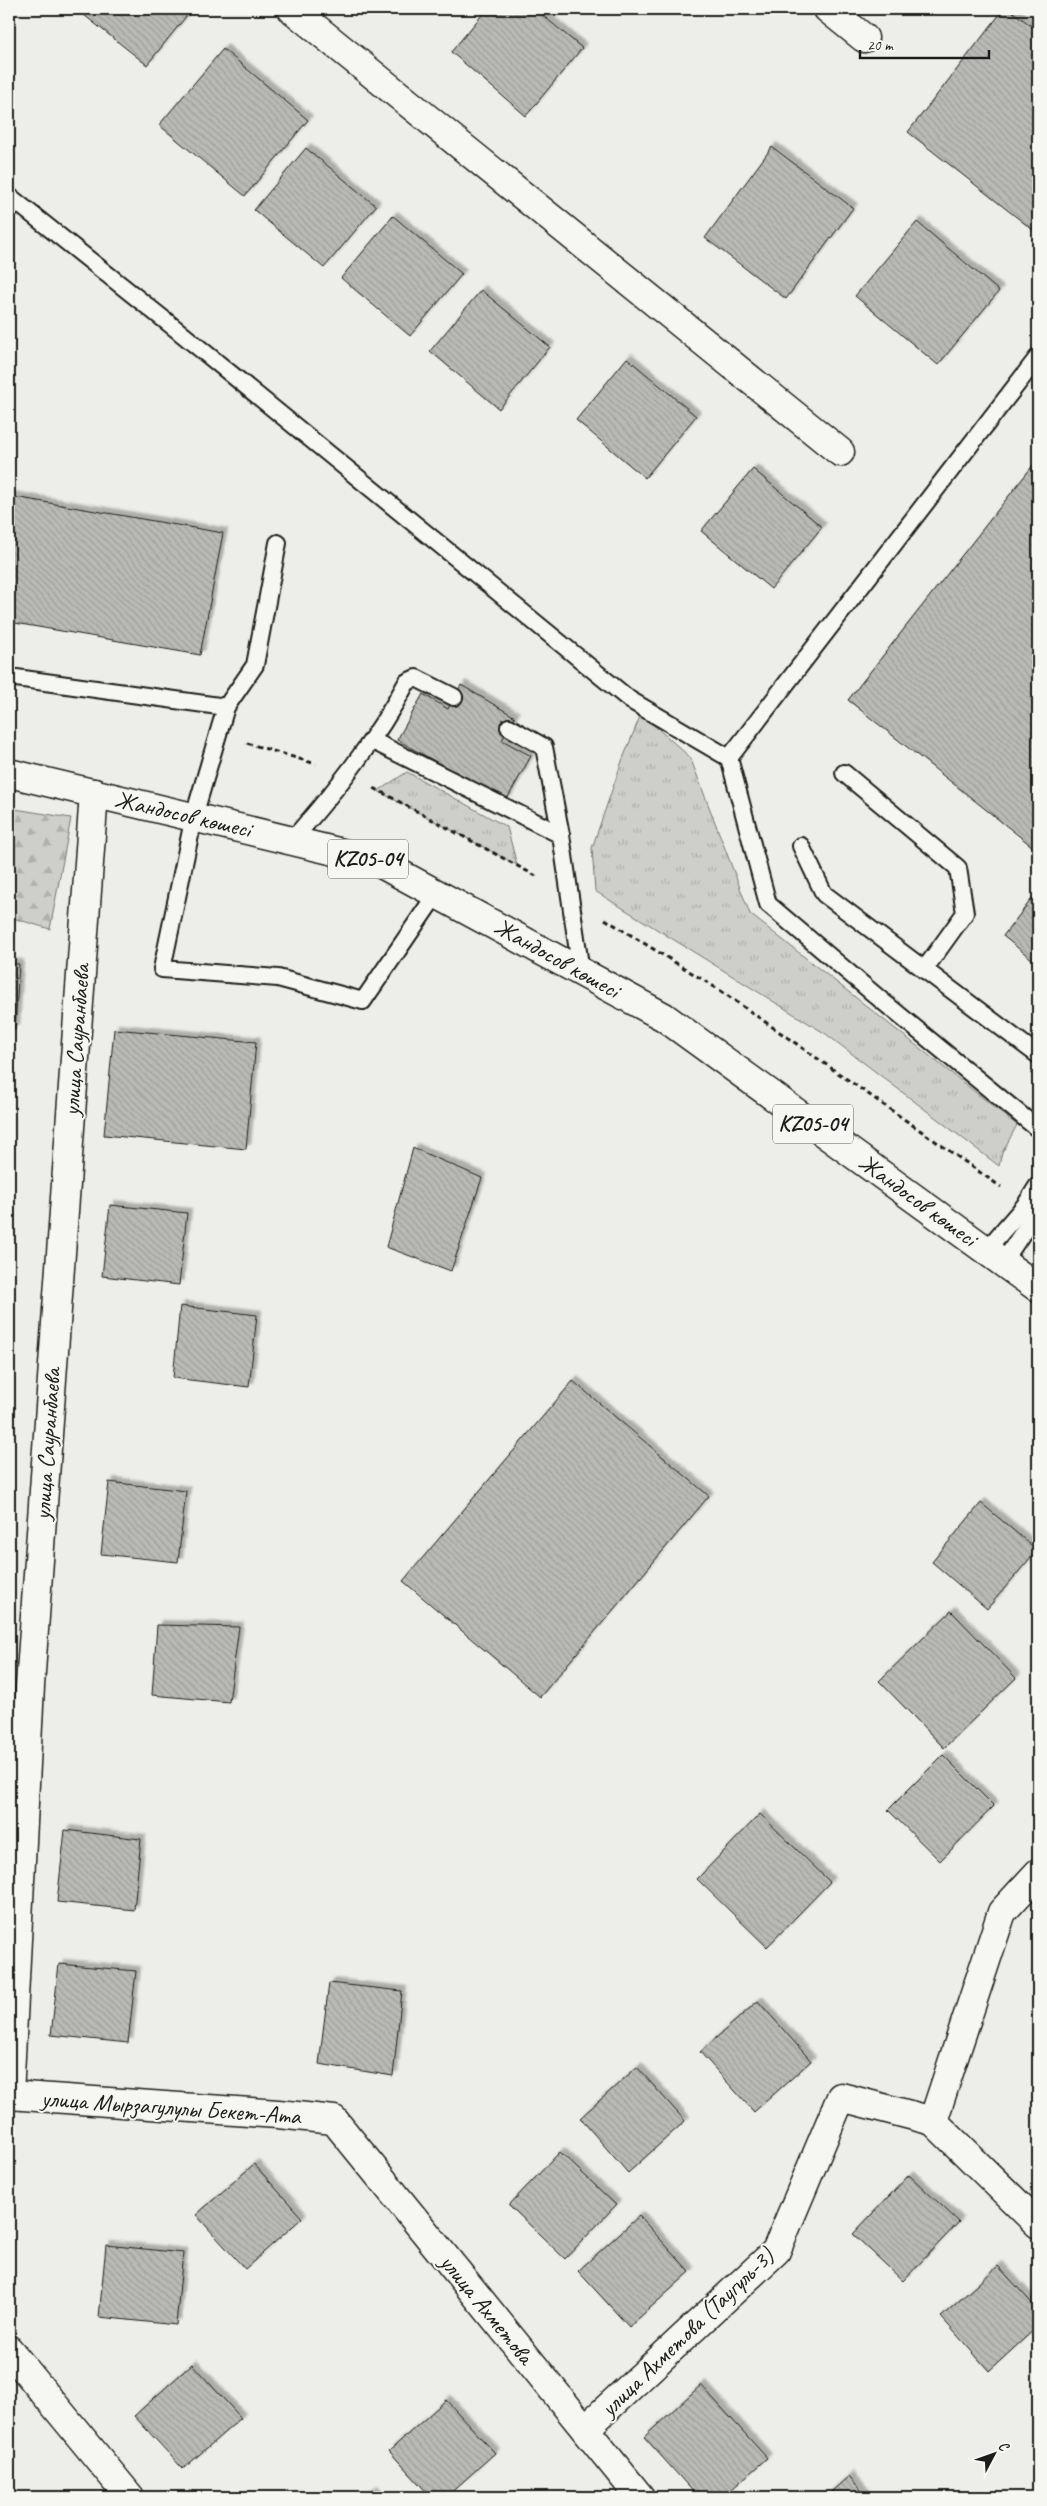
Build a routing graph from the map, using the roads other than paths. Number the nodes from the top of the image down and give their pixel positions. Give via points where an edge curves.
1 (292, 9) edge
2 (828, 9) edge
3 (864, 38) dead end
4 (9, 196) edge
5 (1038, 357) edge
6 (840, 452) dead end
7 (278, 543) dead end
8 (9, 677) edge
9 (454, 697) dead end
10 (226, 707) junction
11 (509, 727) dead end
12 (372, 741) junction
13 (729, 758) junction
14 (9, 773) edge
15 (844, 773) dead end
16 (94, 793) junction
17 (194, 816) junction
18 (561, 835) junction
19 (293, 839) junction
20 (801, 846) dead end
21 (437, 893) junction
22 (924, 970) junction
23 (581, 972) junction
24 (1038, 1054) edge
25 (1038, 1128) edge
26 (1038, 1186) edge
27 (1038, 1210) edge
28 (995, 1255) junction
29 (1038, 1288) edge
30 (1038, 1873) edge
31 (9, 2095) edge
32 (334, 2120) joint
33 (933, 2121) junction
34 (1038, 2224) edge
35 (9, 2350) edge
36 (585, 2429) junction
37 (130, 2497) edge
38 (640, 2497) edge

1 - 6 street
2 - 3 street
4 - 13 lane via 630,700
5 - 13 lane
7 - 10 lane via 255,665
8 - 10 lane
9 - 12 lane via 412,679
10 - 17 lane
11 - 18 lane via 544,747
12 - 18 lane
12 - 19 lane
13 - 25 lane via 768,904
14 - 16 street, Жандосов көшесі / KZ05-04
15 - 22 lane via 958,868 965,912
16 - 17 street, Жандосов көшесі / KZ05-04
16 - 31 street, улица Сауранбаева via 30,1686
17 - 19 street, Жандосов көшесі / KZ05-04
17 - 21 lane via 162,969 278,978 363,1001
18 - 23 lane
19 - 21 street, Жандосов көшесі / KZ05-04 via 376,861
20 - 22 lane via 824,894
21 - 23 street, Жандосов көшесі / KZ05-04
22 - 24 lane
23 - 28 street, Жандосов көшесі / KZ05-04 via 664,1017
26 - 28 lane
27 - 28 lane
28 - 29 street, Жандосов көшесі / KZ05-04
30 - 33 street via 1002,1912
31 - 32 street, улица Мырзагулулы Бекет-Ата
32 - 36 street, улица Ахметова
33 - 34 street
33 - 36 street, улица Ахметова (Таугуль-3) via 841,2097 776,2251
35 - 37 street
36 - 38 street, улица Ахметова

